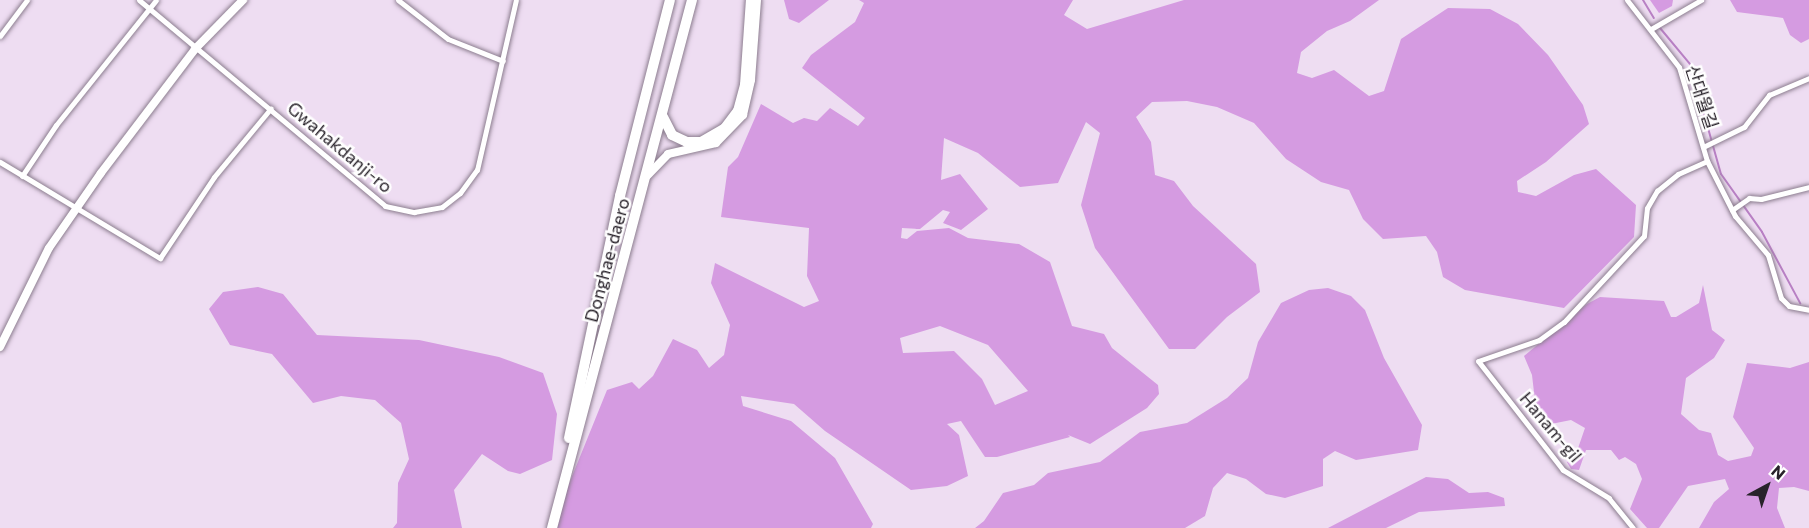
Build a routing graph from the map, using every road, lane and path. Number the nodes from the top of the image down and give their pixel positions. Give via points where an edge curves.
1 (27, 0) edge
2 (139, 0) edge
3 (156, 0) edge
4 (243, 0) edge
5 (398, 0) edge
6 (516, 0) edge
7 (670, 0) edge
8 (692, 0) edge
9 (752, 0) edge
10 (757, 0) edge
11 (1627, 0) edge
12 (1701, 0) edge
13 (149, 8) junction
14 (1651, 29) junction
15 (0, 36) edge
16 (195, 49) junction
17 (503, 61) junction
18 (1809, 78) edge
19 (271, 108) junction
20 (663, 117) junction
21 (1703, 147) junction
22 (1707, 161) junction
23 (0, 162) edge
24 (22, 176) junction
25 (647, 176) junction
26 (1809, 187) edge
27 (76, 209) junction
28 (1732, 210) junction
29 (1809, 310) edge
30 (0, 347) edge
31 (546, 528) edge
32 (552, 528) edge
33 (1633, 528) edge

1 - 15 street
2 - 13 street, Gwahakdanji-ro
3 - 13 street
4 - 16 street
5 - 17 street via 448,39
6 - 17 street, Gwahakdanji-ro
7 - 31 highway, Donghae-daero via 620,196 566,454
8 - 20 highway, Donghae-daero
9 - 20 highway via 745,85 738,111 725,128 701,142 687,142 672,135
10 - 25 street via 751,80 743,115 716,143 668,154
11 - 14 street, 산대월길
12 - 14 street
13 - 16 street, Gwahakdanji-ro
13 - 24 street via 56,125
14 - 21 street, 산대월길 via 1679,67
16 - 19 street, Gwahakdanji-ro
16 - 27 street
17 - 19 street, Gwahakdanji-ro via 477,170 460,193 442,207 414,212 385,206
18 - 21 street, 산대월길 via 1769,95 1744,127
19 - 27 street, Gwahakdanji-ro via 214,177 160,258
20 - 25 highway, Donghae-daero
21 - 22 street, 산대월길
22 - 28 street, 산대월길
22 - 33 street, Hanam-gil via 1678,174 1658,190 1647,208 1644,236 1564,322 1539,340 1478,361 1563,470 1609,498
23 - 24 street, Gwahakdanji-ro
24 - 27 street, Gwahakdanji-ro
25 - 32 highway, Donghae-daero
26 - 28 street via 1761,199 1749,198
27 - 30 street via 49,248
28 - 29 street, 산대월길 via 1768,255 1781,298 1789,306

